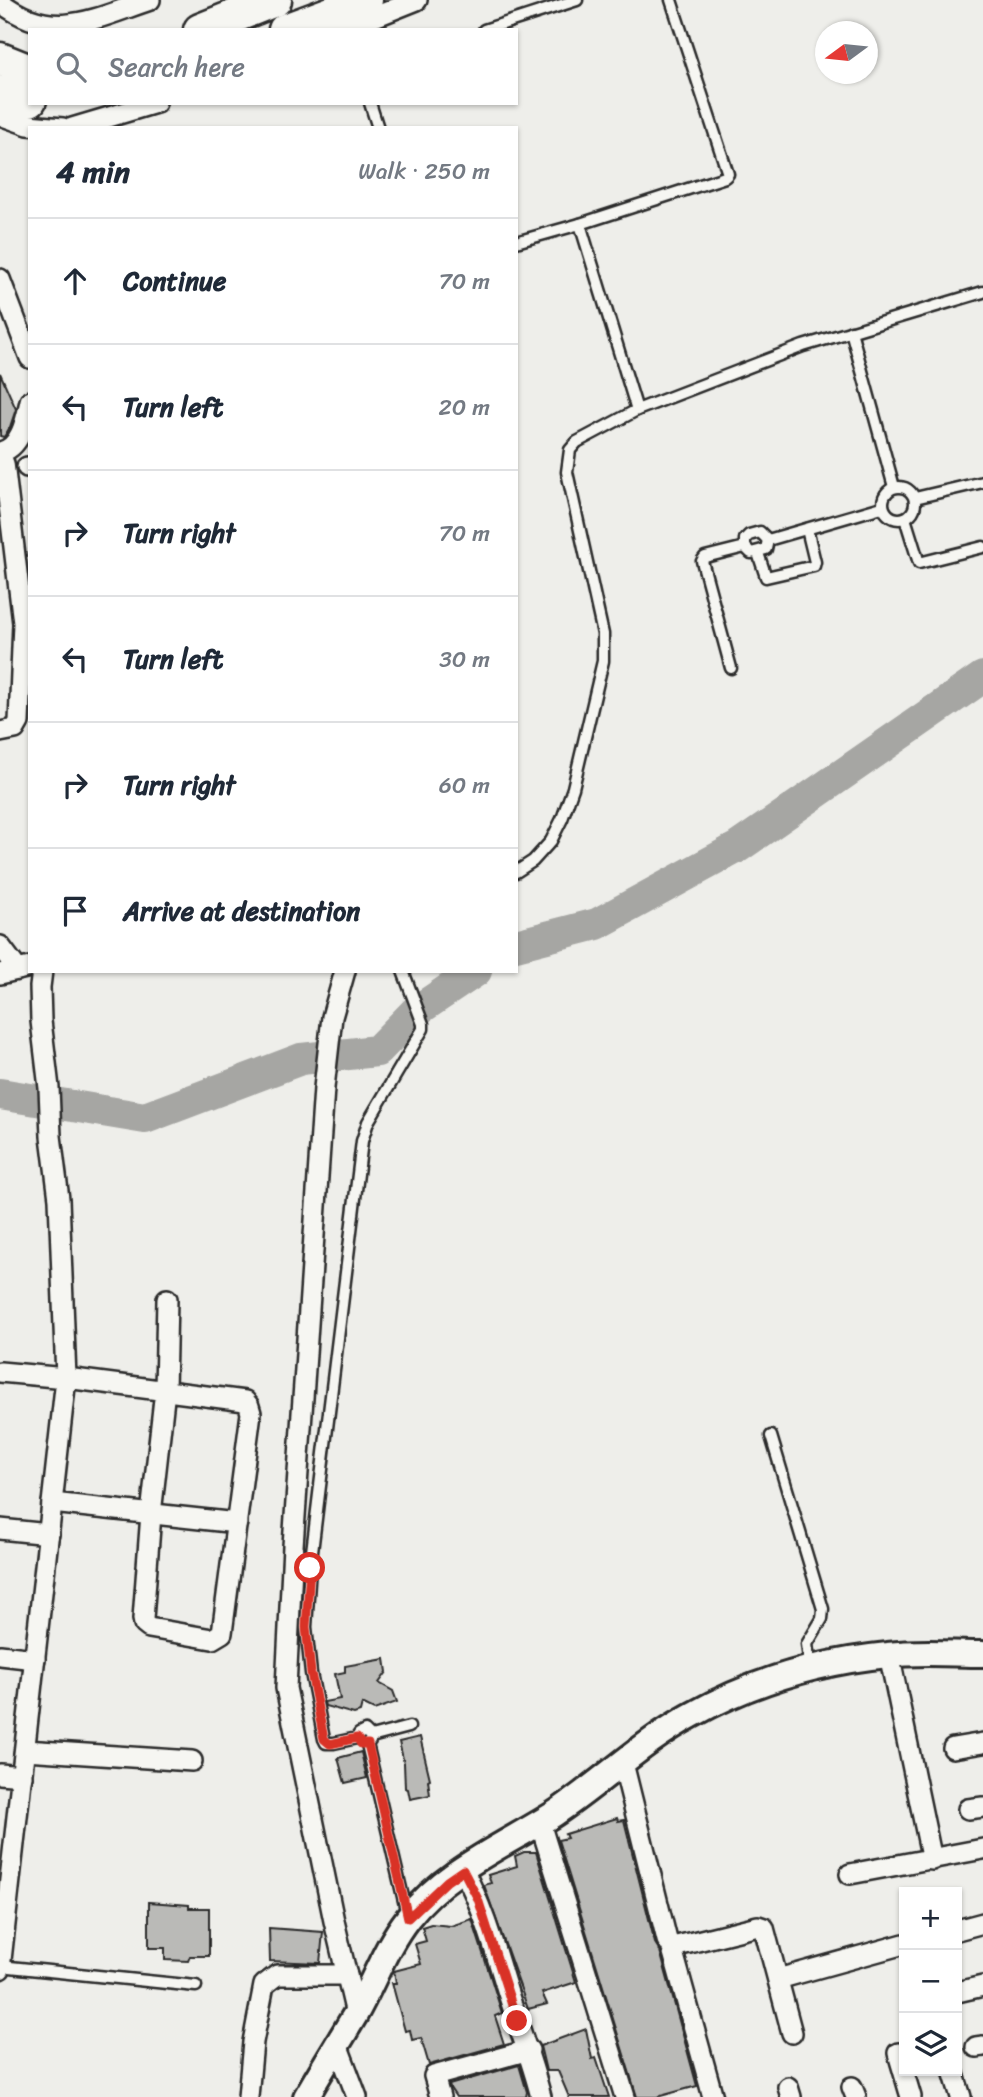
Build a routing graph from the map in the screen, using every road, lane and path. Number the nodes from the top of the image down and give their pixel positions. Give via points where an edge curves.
1 (150, 0) edge
2 (275, 0) edge
3 (366, 0) edge
4 (417, 0) edge
5 (577, 0) edge
6 (671, 0) edge
7 (0, 2) edge
8 (205, 28) edge
9 (290, 28) edge
10 (347, 28) edge
11 (490, 28) edge
12 (0, 59) edge
13 (28, 70) edge
14 (0, 93) edge
15 (28, 100) edge
16 (149, 105) edge
17 (371, 105) edge
18 (0, 115) edge
19 (40, 126) edge
20 (79, 126) edge
21 (377, 126) edge
22 (580, 224) junction
23 (518, 241) edge
24 (0, 279) edge
25 (983, 292) edge
26 (851, 331) junction
27 (28, 353) edge
28 (28, 409) edge
29 (637, 410) junction
30 (28, 436) edge
31 (1, 460) edge
32 (983, 482) edge
33 (894, 488) junction
34 (915, 498) junction
35 (882, 507) junction
36 (905, 517) junction
37 (807, 528) junction
38 (768, 540) junction
39 (745, 547) junction
40 (983, 547) edge
41 (758, 553) junction
42 (731, 668) dead end
43 (25, 715) edge
44 (0, 732) edge
45 (518, 871) edge
46 (0, 946) edge
47 (16, 970) edge
48 (42, 973) edge
49 (344, 973) edge
50 (404, 973) edge
51 (167, 1299) dead end
52 (0, 1372) edge
53 (66, 1378) junction
54 (165, 1390) junction
55 (771, 1436) dead end
56 (52, 1503) junction
57 (151, 1514) junction
58 (237, 1523) junction
59 (0, 1529) edge
60 (49, 1534) junction
61 (889, 1654) junction
62 (983, 1654) edge
63 (0, 1655) edge
64 (35, 1659) junction
65 (810, 1667) junction
66 (409, 1727) dead end
67 (369, 1740) junction
68 (983, 1743) edge
69 (953, 1748) dead end
70 (25, 1751) junction
71 (192, 1760) dead end
72 (623, 1763) junction
73 (0, 1774) edge
74 (22, 1776) junction
75 (540, 1823) junction
76 (983, 1849) edge
77 (932, 1860) junction
78 (463, 1870) junction
79 (850, 1874) dead end
80 (4, 1890) edge
81 (408, 1918) junction
82 (983, 1923) edge
83 (962, 1929) edge
84 (671, 1945) junction
85 (899, 1945) edge
86 (0, 1968) edge
87 (346, 1975) junction
88 (778, 1979) junction
89 (196, 1986) dead end
90 (983, 1986) edge
91 (962, 1991) edge
92 (356, 2014) junction
93 (792, 2034) dead end
94 (337, 2044) junction
95 (528, 2050) junction
96 (898, 2053) dead end
97 (955, 2076) edge
98 (248, 2097) edge
99 (306, 2097) edge
100 (357, 2097) edge
101 (440, 2097) edge
102 (541, 2097) edge
103 (625, 2097) edge
104 (713, 2097) edge
105 (911, 2097) edge
106 (961, 2097) edge

1 - 7 street via 73,25 41,24
2 - 8 main road
3 - 9 main road
4 - 10 street
5 - 11 lane
6 - 22 lane via 728,174
12 - 13 main road
14 - 15 main road
16 - 20 street
17 - 21 lane
18 - 19 street
22 - 23 lane
22 - 29 lane
24 - 27 street
25 - 26 lane
26 - 29 lane
26 - 33 lane
28 - 31 street via 22,432
29 - 45 lane via 570,450 567,472 603,634 603,661 562,819 551,841
30 - 31 street via 13,456
31 - 43 street via 23,623
32 - 34 lane
33 - 34 lane via 910,490
33 - 35 lane via 886,493
34 - 36 lane via 912,514
35 - 36 lane via 891,517
35 - 37 lane
36 - 40 lane via 919,563
37 - 38 lane
37 - 41 lane via 814,566 766,577
38 - 39 lane via 760,532 754,533 745,539
38 - 41 lane via 766,549
39 - 41 lane
39 - 42 lane via 702,561
43 - 44 street via 15,729
46 - 47 street
48 - 53 street via 41,1021 59,1199
49 - 87 street via 332,1017 324,1088 286,1688
50 - 67 lane via 422,1032 364,1130 306,1627 324,1739 330,1744
51 - 54 street
52 - 53 street
53 - 54 street
53 - 56 street
54 - 57 street
54 - 58 street via 245,1401 250,1406
55 - 65 lane via 823,1609 807,1644
56 - 57 street
56 - 60 street
57 - 58 street
57 - 58 street via 144,1625 212,1639 222,1633
59 - 60 street
60 - 64 street
61 - 62 street
61 - 65 street
61 - 77 street
63 - 64 street
64 - 70 street
65 - 72 street via 758,1684 691,1715
66 - 67 lane
67 - 81 lane
68 - 69 street
70 - 71 street
70 - 74 street
72 - 75 street
72 - 84 street
73 - 74 street
74 - 80 street
75 - 78 street
75 - 103 street
76 - 77 street
77 - 79 street
78 - 81 street
78 - 95 street via 478,1899
80 - 86 street
81 - 92 street via 382,1957
82 - 83 street
84 - 88 street via 761,1926
84 - 104 street
85 - 88 street
86 - 89 lane
87 - 92 street
87 - 98 street via 276,1976 264,1985
88 - 93 street
90 - 91 street
92 - 94 street
94 - 99 street
94 - 100 street
95 - 101 street via 434,2076
95 - 102 street
96 - 105 street
97 - 106 street

